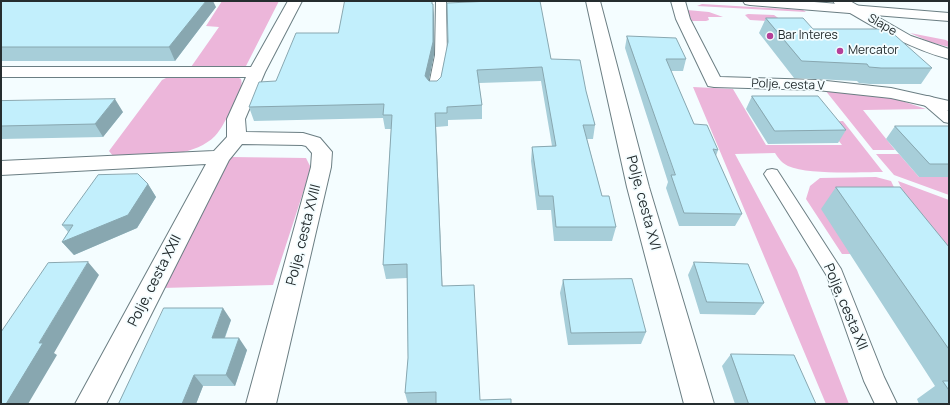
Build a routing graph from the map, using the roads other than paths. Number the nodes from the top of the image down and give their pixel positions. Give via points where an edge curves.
1 (295, 1) edge
2 (441, 1) edge
3 (593, 1) edge
4 (678, 1) edge
5 (750, 1) edge
6 (840, 1) edge
7 (880, 1) edge
8 (949, 6) edge
9 (854, 9) junction
10 (949, 17) edge
11 (949, 54) edge
12 (1, 72) edge
13 (257, 72) junction
14 (434, 90) edge
15 (928, 100) junction
16 (949, 106) edge
17 (949, 119) edge
18 (238, 138) junction
19 (220, 157) junction
20 (1, 168) edge
21 (772, 174) dead end
22 (90, 404) edge
23 (260, 404) edge
24 (699, 404) edge
25 (886, 404) edge

1 - 13 street
2 - 14 lane via 441,55
3 - 24 street, Polje, cesta XVI via 638,186
4 - 15 street, Polje, cesta V via 683,19 714,82 817,85
5 - 9 street
6 - 9 street, Slape
7 - 8 street
9 - 10 street
9 - 11 street, Slape via 912,42
12 - 13 street
13 - 18 street via 236,119
15 - 16 street, Polje, cesta V
15 - 17 lane
18 - 19 street, Polje, cesta XXII
18 - 23 street, Polje, cesta XVIII via 303,139 313,142 322,152 321,167
19 - 20 street
19 - 22 street, Polje, cesta XXII
21 - 25 lane, Polje, cesta XII via 835,274

